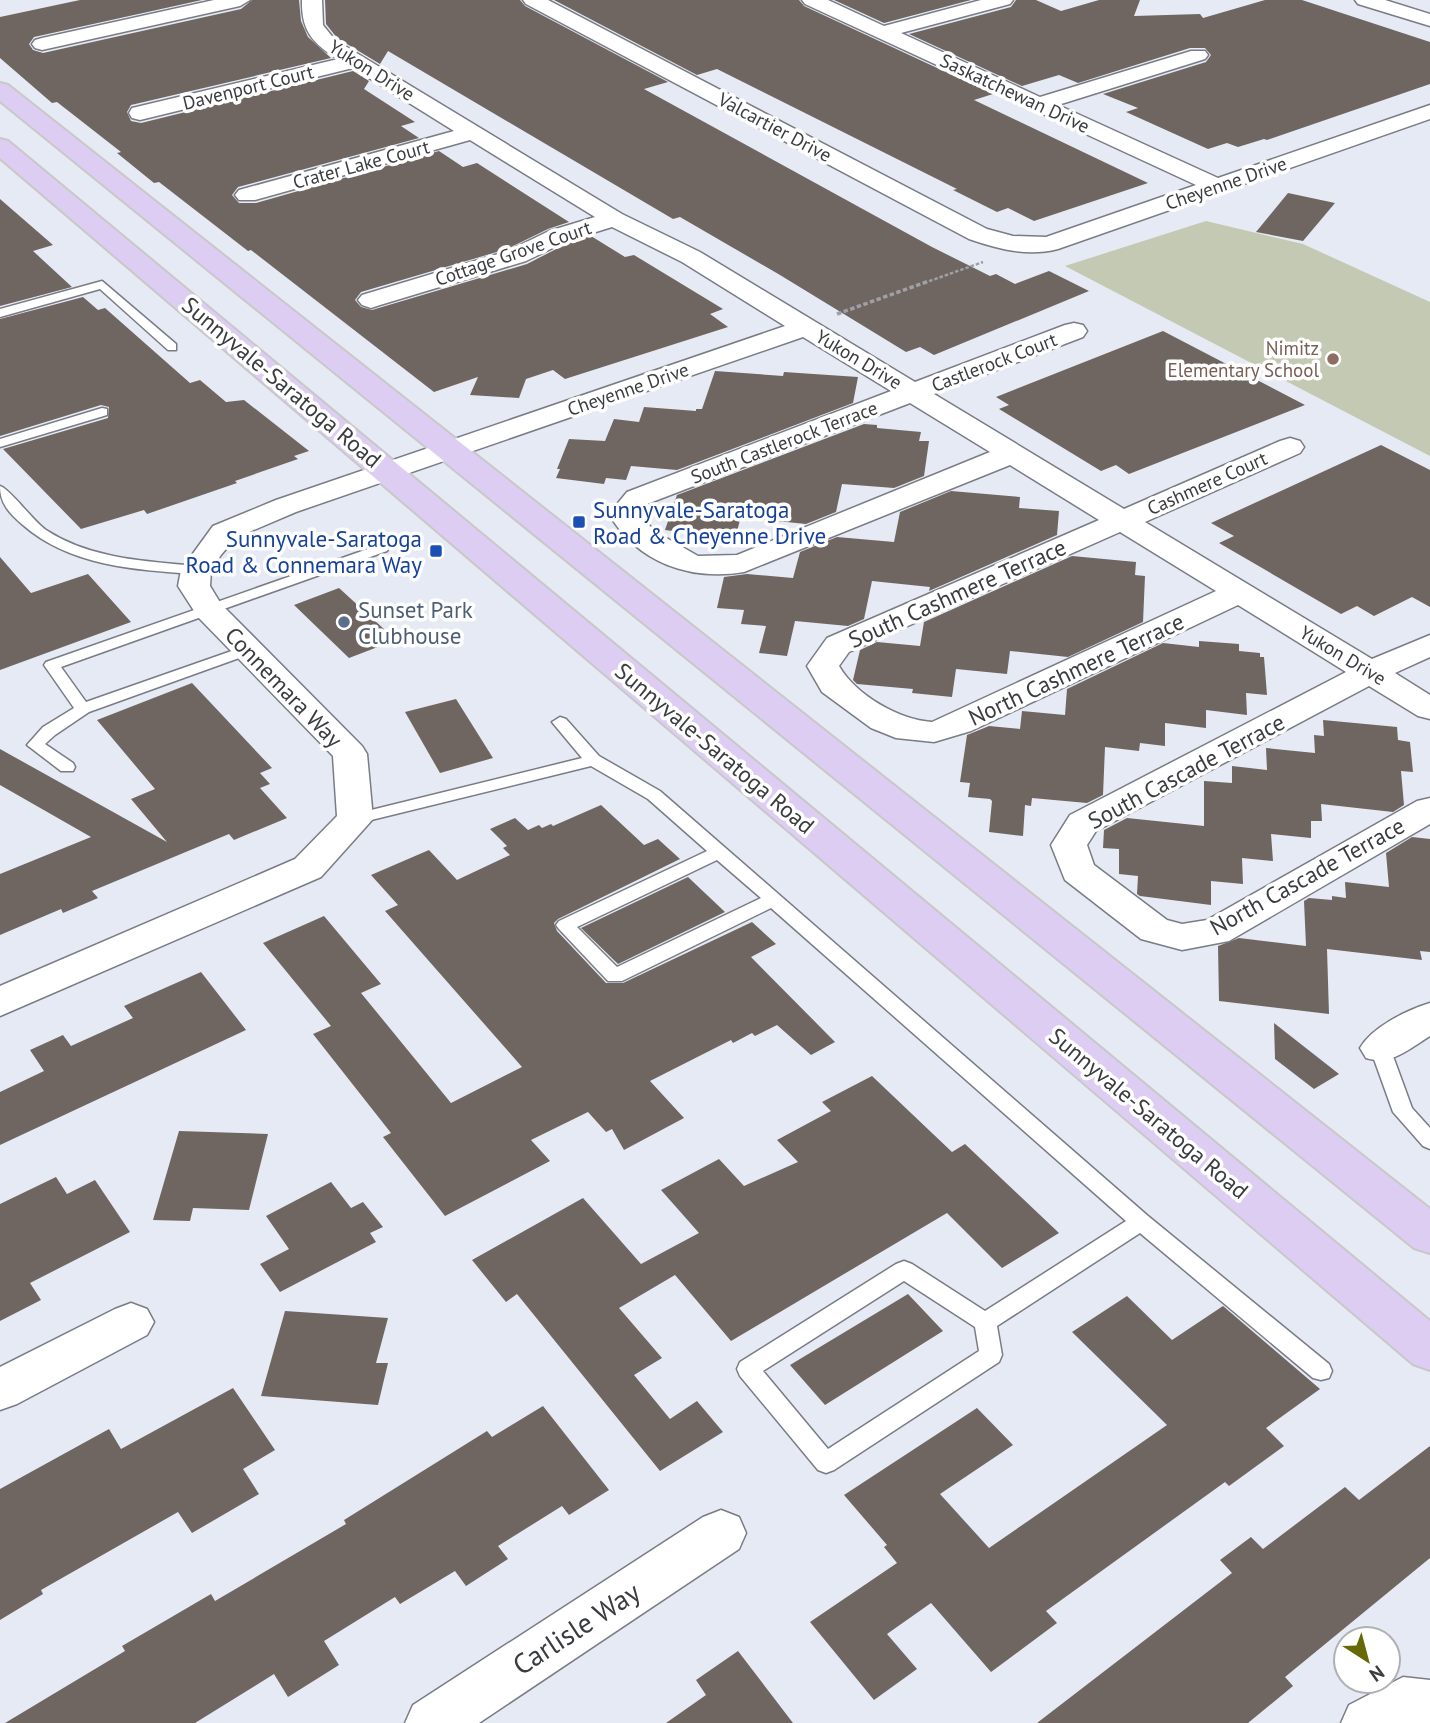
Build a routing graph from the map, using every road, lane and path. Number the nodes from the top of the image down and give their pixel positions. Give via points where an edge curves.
1 (240, 0) edge
2 (312, 0) edge
3 (533, 0) edge
4 (812, 0) edge
5 (1003, 0) edge
6 (1366, 0) edge
7 (1430, 20) edge
8 (883, 32) junction
9 (42, 44) dead end
10 (1198, 55) dead end
11 (356, 61) junction
12 (0, 90) edge
13 (1038, 104) junction
14 (1430, 111) edge
15 (140, 113) dead end
16 (475, 132) junction
17 (0, 146) edge
18 (1217, 186) junction
19 (247, 195) dead end
20 (614, 219) junction
21 (1020, 246) junction
22 (371, 300) dead end
23 (0, 313) edge
24 (807, 327) junction
25 (1074, 331) dead end
26 (172, 347) dead end
27 (915, 393) junction
28 (102, 412) dead end
29 (0, 443) edge
30 (1290, 447) dead end
31 (448, 450) junction
32 (1014, 453) junction
33 (387, 471) junction
34 (1, 494) edge
35 (1123, 520) junction
36 (382, 548) dead end
37 (196, 570) junction
38 (1240, 592) junction
39 (209, 610) junction
40 (1430, 645) edge
41 (248, 650) junction
42 (1371, 672) junction
43 (83, 709) junction
44 (1430, 709) edge
45 (560, 722) dead end
46 (908, 731) joint
47 (593, 760) junction
48 (67, 767) dead end
49 (1430, 808) edge
50 (355, 819) junction
51 (719, 852) junction
52 (774, 899) junction
53 (1182, 937) joint
54 (0, 1002) edge
55 (1430, 1017) edge
56 (1380, 1048) joint
57 (1430, 1141) edge
58 (1141, 1222) junction
59 (1430, 1235) edge
60 (131, 1322) dead end
61 (985, 1322) junction
62 (1430, 1350) edge
63 (1321, 1371) dead end
64 (0, 1390) edge
65 (721, 1533) dead end
66 (1430, 1706) edge
67 (432, 1723) edge
68 (1368, 1723) edge

1 - 9 street
2 - 11 street, Yukon Drive via 315,33
3 - 21 street, Valcartier Drive via 978,234
4 - 8 street, Saskatchewan Drive
5 - 8 street
6 - 7 street
8 - 13 street, Saskatchewan Drive
10 - 13 street
11 - 15 street, Davenport Court
11 - 16 street, Yukon Drive
12 - 31 main road
13 - 18 street, Saskatchewan Drive
14 - 18 street, Cheyenne Drive
16 - 19 street, Crater Lake Court
16 - 20 street, Yukon Drive
17 - 33 main road, Sunnyvale-Saratoga Road
18 - 21 street, Cheyenne Drive via 1049,244
20 - 22 street, Cottage Grove Court via 558,236 517,256
20 - 24 street, Yukon Drive via 670,244
21 - 24 path
23 - 26 lane via 102,285
24 - 27 street, Yukon Drive
24 - 31 street, Cheyenne Drive
25 - 27 street, Castlerock Court
27 - 32 street, Yukon Drive
27 - 32 street, South Castlerock Terrace via 638,498 624,514 631,528 673,559 715,568 744,563
28 - 29 lane
30 - 35 street, Cashmere Court
31 - 33 street
31 - 59 main road
32 - 35 street, Yukon Drive
33 - 37 street via 224,531
33 - 62 main road, Sunnyvale-Saratoga Road
34 - 37 lane via 38,533 72,550 125,565
35 - 38 street, Yukon Drive
35 - 46 street, South Cashmere Terrace via 838,645 823,666 834,685 883,721
36 - 39 lane
37 - 39 street, Connemara Way via 194,586
38 - 42 street, Yukon Drive
38 - 46 street, North Cashmere Terrace via 959,724 934,732
39 - 41 street, Connemara Way
39 - 43 lane via 52,665
40 - 42 street
41 - 43 lane
41 - 50 street, Connemara Way via 350,754
42 - 44 street, Yukon Drive
42 - 53 street, South Cascade Terrace via 1083,823 1069,845 1078,871 1154,930
43 - 48 lane via 35,745
45 - 47 lane
47 - 50 lane
47 - 51 lane via 654,795
49 - 53 street, North Cascade Terrace via 1216,932
50 - 54 street via 308,868
51 - 52 lane
51 - 52 lane via 565,925 615,976
52 - 58 lane
55 - 56 street
56 - 57 lane via 1403,1112
58 - 61 lane
58 - 63 lane
60 - 64 street
61 - 61 lane via 904,1270 748,1369 826,1463 991,1355
65 - 67 street, Carlisle Way
66 - 68 street via 1404,1703

